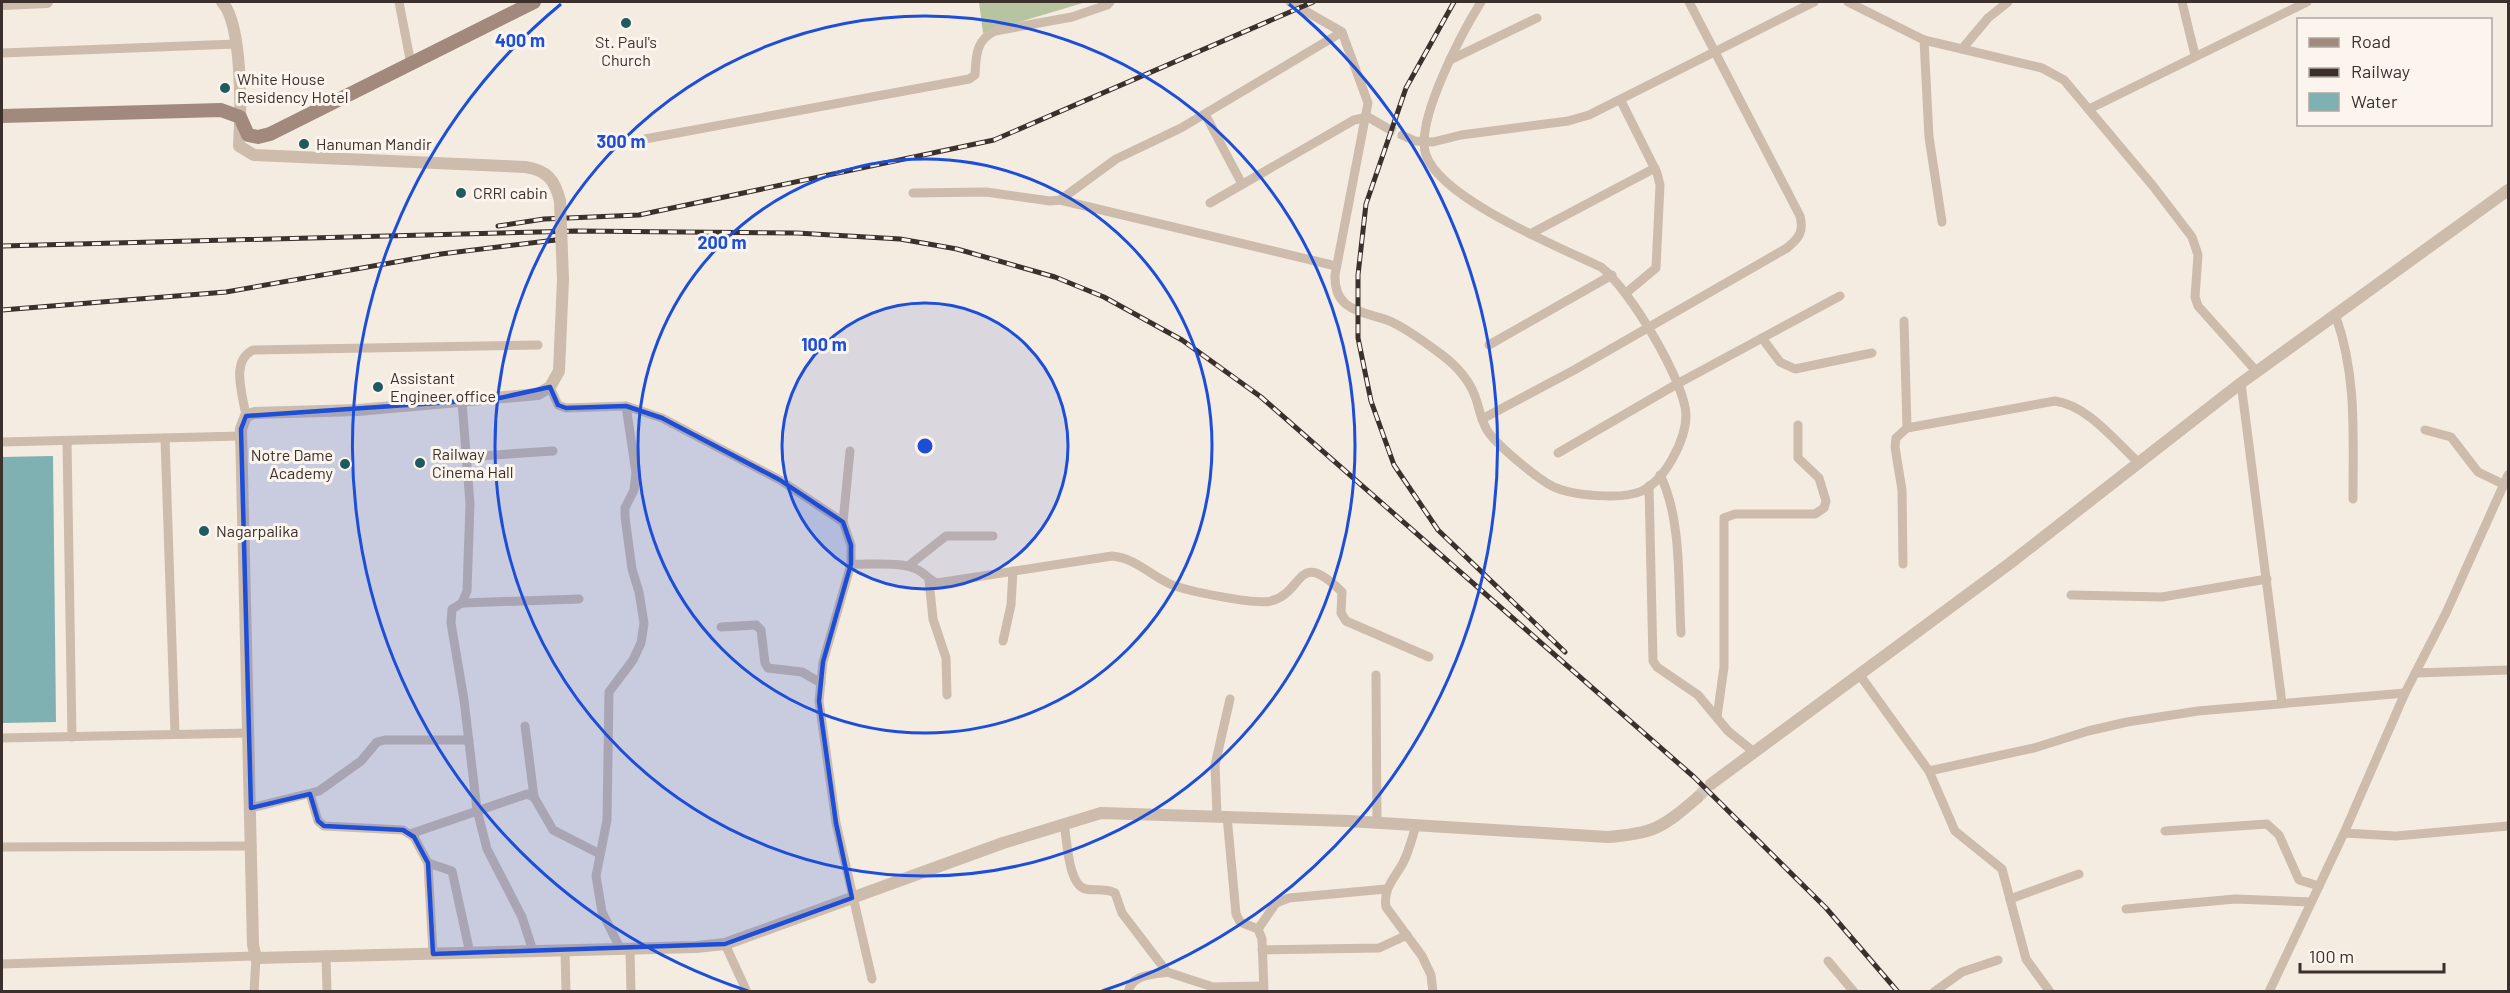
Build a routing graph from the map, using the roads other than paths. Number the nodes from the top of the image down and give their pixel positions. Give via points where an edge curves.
1 (47, 2) edge
2 (222, 2) edge
3 (399, 2) edge
4 (534, 2) edge
5 (1110, 2) edge
6 (1290, 2) edge
7 (1481, 2) edge
8 (1689, 2) edge
9 (1814, 2) edge
10 (1848, 2) edge
11 (2008, 2) edge
12 (2182, 2) edge
13 (2307, 2) edge
14 (1802, 3) edge
15 (2, 4) edge
16 (519, 5) edge
17 (1537, 18) dead end
18 (1342, 32) junction
19 (1924, 40) junction
20 (236, 44) junction
21 (1962, 50) junction
22 (1715, 52) junction
23 (2, 53) edge
24 (2195, 55) junction
25 (1449, 60) junction
26 (411, 64) junction
27 (1621, 101) junction
28 (2089, 109) junction
29 (1205, 114) junction
30 (2, 116) edge
31 (240, 117) junction
32 (1368, 117) junction
33 (1387, 128) tunnel mouth
34 (270, 134) junction
35 (1402, 135) tunnel mouth
36 (645, 139) dead end
37 (1423, 143) junction
38 (266, 156) junction
39 (1655, 168) junction
40 (1242, 184) junction
41 (2508, 190) edge
42 (914, 193) dead end
43 (1060, 200) junction
44 (1210, 203) dead end
45 (1942, 222) dead end
46 (1530, 234) junction
47 (1336, 266) junction
48 (1612, 275) junction
49 (1626, 293) junction
50 (1840, 296) dead end
51 (2336, 316) junction
52 (1904, 321) dead end
53 (1647, 328) junction
54 (1762, 338) junction
55 (538, 345) dead end
56 (1489, 345) dead end
57 (1872, 353) dead end
58 (2257, 372) junction
59 (2241, 383) junction
60 (1677, 384) junction
61 (550, 387) junction
62 (462, 402) junction
63 (626, 406) junction
64 (246, 416) junction
65 (1482, 419) junction
66 (1798, 425) dead end
67 (1908, 428) junction
68 (2425, 430) dead end
69 (241, 436) junction
70 (165, 438) junction
71 (67, 441) junction
72 (2, 442) edge
73 (553, 451) dead end
74 (850, 451) dead end
75 (1558, 453) dead end
76 (466, 457) junction
77 (2138, 462) junction
78 (1660, 475) junction
79 (2506, 480) edge
80 (1649, 486) junction
81 (2353, 499) dead end
82 (2496, 506) junction
83 (2508, 507) edge
84 (843, 522) junction
85 (993, 536) dead end
86 (851, 564) junction
87 (1903, 564) dead end
88 (908, 566) junction
89 (1013, 571) junction
90 (2267, 579) junction
91 (928, 580) junction
92 (2071, 595) dead end
93 (579, 599) dead end
94 (462, 603) junction
95 (721, 627) dead end
96 (1681, 633) dead end
97 (1003, 641) dead end
98 (1429, 657) dead end
99 (2508, 670) edge
100 (2415, 673) junction
101 (1859, 674) junction
102 (1376, 675) dead end
103 (821, 683) junction
104 (2405, 693) junction
105 (947, 695) dead end
106 (1230, 699) dead end
107 (2282, 703) junction
108 (1716, 717) junction
109 (525, 726) dead end
110 (249, 733) junction
111 (175, 734) junction
112 (72, 737) junction
113 (2, 738) edge
114 (469, 740) junction
115 (1754, 752) junction
116 (1929, 771) junction
117 (1711, 784) tunnel mouth
118 (310, 794) junction
119 (534, 797) junction
120 (1697, 798) tunnel mouth
121 (251, 808) junction
122 (477, 810) junction
123 (1222, 815) junction
124 (1064, 823) junction
125 (1377, 823) junction
126 (1416, 825) junction
127 (2508, 826) edge
128 (2164, 831) dead end
129 (2344, 833) junction
130 (410, 834) junction
131 (252, 846) junction
132 (2, 847) edge
133 (600, 854) junction
134 (428, 863) junction
135 (2079, 874) dead end
136 (2319, 886) junction
137 (1386, 890) junction
138 (852, 898) junction
139 (2010, 899) junction
140 (2311, 902) junction
141 (2126, 909) dead end
142 (1258, 929) junction
143 (1407, 935) junction
144 (725, 944) junction
145 (625, 948) junction
146 (565, 950) junction
147 (1262, 950) junction
148 (534, 951) junction
149 (470, 953) junction
150 (433, 954) junction
151 (326, 955) junction
152 (255, 957) junction
153 (1998, 960) dead end
154 (1828, 961) dead end
155 (2, 964) edge
156 (1167, 972) junction
157 (872, 979) dead end
158 (1264, 989) edge
159 (254, 992) edge
160 (327, 992) edge
161 (566, 992) edge
162 (631, 992) edge
163 (747, 992) edge
164 (1128, 992) edge
165 (1433, 992) edge
166 (1854, 992) edge
167 (1934, 992) edge
168 (2050, 992) edge
169 (2269, 992) edge

1 - 15 street
2 - 20 street
3 - 26 street
4 - 16 main road
5 - 36 street via 1072,17 985,36 976,55 975,75 969,79
6 - 18 street
7 - 25 street
8 - 22 street
9 - 14 street
10 - 19 street
11 - 21 street via 1988,18
12 - 24 street
13 - 24 street
14 - 22 street
16 - 26 main road
17 - 25 street
18 - 29 street
18 - 32 street via 1368,103
19 - 21 street
19 - 45 street via 1929,137
20 - 23 street
20 - 31 street
21 - 28 street via 2054,72
22 - 27 street
22 - 53 street via 1803,228 1799,238 1787,248
24 - 28 street
25 - 37 street
26 - 34 main road
27 - 37 street via 1569,121
27 - 39 street
28 - 58 street via 2192,237 2198,255 2198,306
29 - 40 street
29 - 43 street via 1116,159
30 - 31 main road via 221,110
31 - 34 main road via 248,135
31 - 38 street via 239,146 243,151
32 - 33 street
32 - 40 street via 1344,125
32 - 47 street
34 - 38 street
35 - 37 street
37 - 46 street via 1431,165 1446,182
38 - 61 street, bridge via 525,167 541,169 549,175 560,201 563,279 559,371
39 - 46 street
39 - 49 street via 1660,185 1656,268
40 - 44 street
41 - 51 street
42 - 43 street via 986,192
43 - 47 street
46 - 48 street
47 - 65 street via 1334,286 1351,310 1394,323 1450,360 1465,376
48 - 49 street
48 - 56 street
49 - 53 street
50 - 54 street
51 - 58 street
51 - 81 street via 2352,383
52 - 67 street
53 - 60 street
53 - 65 street
54 - 57 street via 1780,362 1795,369
54 - 60 street
55 - 64 street via 254,350 244,354 240,363
58 - 59 street
59 - 77 street
59 - 90 street
60 - 75 street
60 - 78 street via 1685,406 1685,425
61 - 62 street via 538,393
61 - 63 street via 558,405 566,408
62 - 64 street
62 - 76 street
63 - 84 street via 662,418 780,480
63 - 133 street via 636,473 625,517 644,623 633,660 609,692 607,820
64 - 69 street
65 - 80 street via 1491,436 1551,486 1583,495 1640,492
66 - 108 street via 1798,458 1819,478 1826,501 1815,514 1735,514 1724,519 1724,668
67 - 77 street via 2063,402 2083,413
67 - 87 street via 1896,438 1895,447 1902,490
68 - 79 street via 2451,437 2478,472
69 - 70 street
69 - 110 street
70 - 71 street
70 - 111 street
71 - 72 street
71 - 112 street
73 - 76 street
74 - 84 street
76 - 94 street via 470,504 467,591
77 - 101 street via 2009,564
78 - 80 street
78 - 96 street via 1667,488 1674,529
79 - 82 street
80 - 108 street via 1653,661 1698,695
82 - 83 street
82 - 100 street
84 - 86 street via 851,545
85 - 88 street via 946,536
86 - 88 street
86 - 103 street via 823,662
88 - 91 street via 919,570
89 - 91 street via 945,583
89 - 97 street
89 - 98 street via 1092,557 1120,557 1184,589 1261,602 1282,596 1309,571 1342,592 1341,612 1346,621
90 - 92 street via 2162,597
90 - 107 street
91 - 105 street via 933,619 946,658
93 - 94 street
94 - 114 street via 452,609 451,623
95 - 103 street via 756,625 761,630 768,668 802,672
99 - 100 street
100 - 104 street
101 - 115 street
101 - 116 street
102 - 125 street
103 - 138 street via 821,724
104 - 107 street
104 - 129 street
106 - 123 street via 1215,765
107 - 116 street via 2127,722
108 - 115 street
109 - 119 street
110 - 111 street
110 - 121 street
111 - 112 street
112 - 113 street
114 - 118 street via 399,738 377,742 332,784
114 - 122 street
115 - 117 street
116 - 139 street via 1955,831 2002,869
118 - 121 street
118 - 130 street via 318,821 324,826
119 - 122 street via 520,794
119 - 133 street via 553,830
120 - 126 street via 1660,828 1632,836
121 - 131 street
122 - 130 street
122 - 148 street via 487,849 522,916
123 - 124 street via 1116,812
123 - 125 street
123 - 142 street via 1236,914 1240,922
124 - 138 street
124 - 156 street via 1077,884 1086,889 1115,892 1122,914
125 - 126 street
126 - 137 street via 1404,861
127 - 129 street via 2396,836
128 - 136 street via 2267,824 2279,836 2299,880
129 - 136 street
130 - 134 street
131 - 132 street
131 - 152 street
133 - 145 street via 597,895 602,912
134 - 149 street via 448,868 456,879
134 - 150 street
135 - 139 street
136 - 140 street
137 - 142 street via 1289,898 1270,909
137 - 143 street via 1386,907
138 - 144 street
138 - 157 street
139 - 168 street via 2026,959
140 - 141 street via 2235,899
140 - 169 street
142 - 147 street
143 - 147 street via 1379,948
143 - 165 street via 1427,964
144 - 145 street
144 - 163 street
145 - 146 street
145 - 162 street
146 - 148 street
146 - 161 street
147 - 158 street
148 - 149 street
149 - 150 street
150 - 151 street
151 - 152 street
151 - 160 street
152 - 155 street
152 - 159 street
153 - 167 street via 1962,972
154 - 166 street
156 - 158 street via 1213,987
156 - 164 street via 1137,978 1130,983

